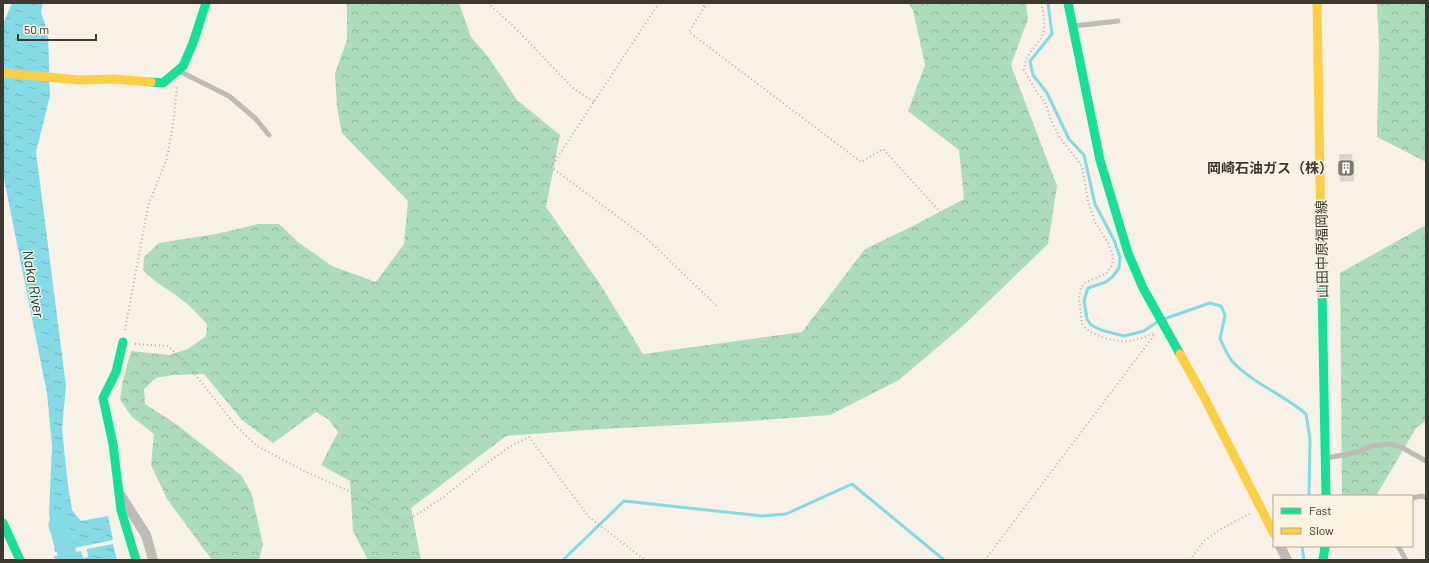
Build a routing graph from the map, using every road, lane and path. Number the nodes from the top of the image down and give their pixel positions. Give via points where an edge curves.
1 (206, 3) edge
2 (488, 3) edge
3 (659, 3) edge
4 (700, 3) edge
5 (707, 3) edge
6 (1041, 3) edge
7 (1068, 3) edge
8 (1317, 3) edge
9 (705, 7) junction
10 (1118, 21) dead end
11 (1073, 26) junction
12 (3, 73) edge
13 (176, 73) junction
14 (594, 102) junction
15 (269, 135) dead end
16 (943, 216) dead end
17 (718, 307) dead end
18 (1164, 325) junction
19 (1156, 334) junction
20 (122, 342) junction
21 (1326, 458) junction
22 (1426, 461) edge
23 (119, 493) junction
24 (1326, 495) edge
25 (1413, 498) edge
26 (1426, 498) edge
27 (1261, 508) junction
28 (3, 523) edge
29 (1273, 532) edge
30 (1280, 547) edge
31 (1325, 547) edge
32 (1399, 547) edge
33 (20, 560) edge
34 (136, 560) edge
35 (153, 560) edge
36 (645, 560) edge
37 (985, 560) edge
38 (1190, 560) edge
39 (1287, 560) edge
40 (1323, 560) edge
41 (1406, 560) edge

1 - 13 main road via 193,43 183,66
2 - 14 path via 574,89
3 - 14 path
4 - 9 path
5 - 9 path
6 - 19 path via 1044,28 1027,57 1024,70 1045,102 1057,132 1080,162 1095,222 1113,256 1112,265 1106,274 1086,282 1081,287 1079,297 1082,324 1093,333 1122,341
7 - 11 main road
8 - 21 main road, 山田中原福岡線
9 - 16 path via 689,32 861,162 883,149
10 - 11 lane
11 - 18 main road via 1100,160 1114,209 1128,253 1143,288
12 - 13 main road via 58,79 113,79 163,83
13 - 15 lane via 229,96 255,118
13 - 20 path via 177,93 167,158 148,206
14 - 17 path via 551,167 645,237
18 - 19 path
18 - 27 main road
19 - 37 path
20 - 23 main road via 116,372 103,398 113,444
20 - 36 path via 168,346 186,364 236,426 257,446 350,492 403,522 445,496 509,447 528,437 590,517
21 - 22 lane via 1358,452 1371,446 1391,444
21 - 24 main road, 山田中原福岡線
23 - 34 main road via 121,510
23 - 35 street via 146,535
25 - 26 lane
27 - 29 main road
27 - 38 path via 1204,541
28 - 33 main road
30 - 39 street
31 - 40 main road
32 - 41 lane

